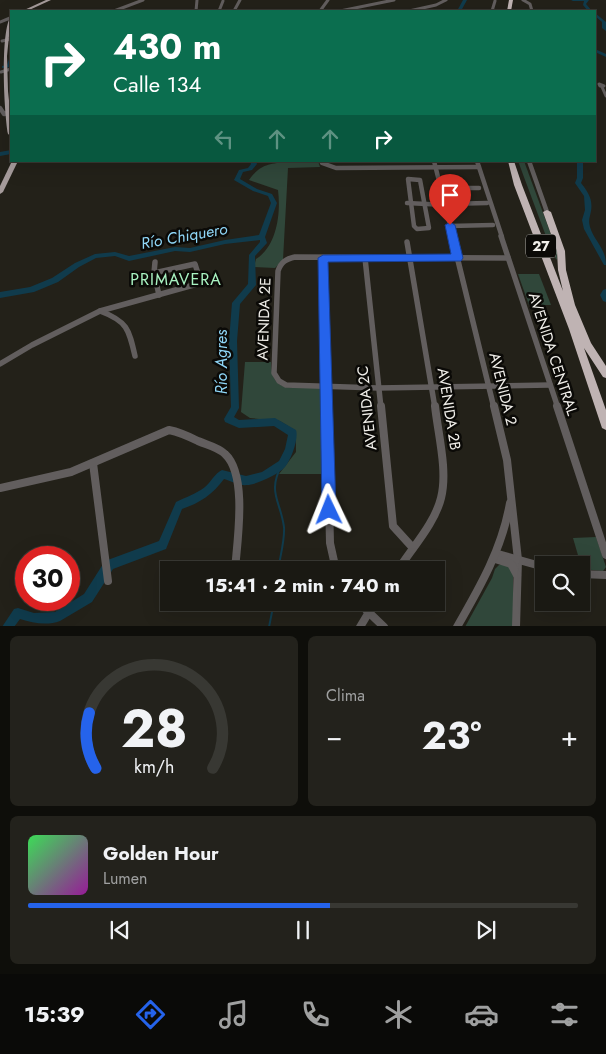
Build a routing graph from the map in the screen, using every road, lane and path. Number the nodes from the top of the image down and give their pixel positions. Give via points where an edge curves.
1 (49, 0) edge
2 (143, 0) edge
3 (328, 0) edge
4 (394, 0) edge
5 (446, 0) edge
6 (523, 0) edge
7 (223, 2) dead end
8 (422, 2) dead end
9 (361, 7) junction
10 (419, 9) junction
11 (26, 10) edge
12 (117, 10) edge
13 (219, 10) edge
14 (320, 10) edge
15 (345, 10) edge
16 (366, 10) edge
17 (414, 10) edge
18 (532, 10) edge
19 (10, 19) edge
20 (0, 22) edge
21 (6, 23) junction
22 (10, 39) edge
23 (2, 41) junction
24 (1, 53) edge
25 (1, 72) edge
26 (602, 87) dead end
27 (606, 96) edge
28 (0, 108) edge
29 (9, 113) edge
30 (15, 162) edge
31 (505, 162) edge
32 (511, 162) edge
33 (517, 162) edge
34 (529, 162) edge
35 (322, 163) dead end
36 (435, 164) edge
37 (478, 164) edge
38 (518, 185) junction
39 (441, 188) junction
40 (479, 188) dead end
41 (0, 192) edge
42 (409, 203) junction
43 (425, 203) junction
44 (445, 203) junction
45 (487, 203) dead end
46 (547, 212) joint
47 (494, 225) dead end
48 (450, 226) junction
49 (407, 242) dead end
50 (323, 258) junction
51 (366, 258) junction
52 (409, 258) junction
53 (457, 258) junction
54 (508, 258) junction
55 (155, 262) dead end
56 (154, 273) junction
57 (208, 281) dead end
58 (201, 283) junction
59 (159, 295) junction
60 (571, 308) junction
61 (100, 311) junction
62 (135, 356) dead end
63 (0, 364) edge
64 (606, 374) edge
65 (326, 385) junction
66 (550, 385) junction
67 (432, 386) junction
68 (489, 386) junction
69 (378, 388) junction
70 (606, 425) edge
71 (93, 463) junction
72 (0, 488) edge
73 (512, 492) junction
74 (413, 548) junction
75 (606, 555) edge
76 (496, 556) junction
77 (518, 560) junction
78 (236, 561) edge
79 (334, 561) edge
80 (404, 561) edge
81 (535, 565) edge
82 (590, 574) edge
83 (606, 575) edge
84 (518, 576) junction
85 (108, 581) dead end
86 (368, 613) joint
87 (360, 626) edge
88 (384, 626) edge
89 (457, 626) edge
90 (516, 626) edge

1 - 11 main road
2 - 12 street
3 - 14 street
4 - 9 street
5 - 10 street
6 - 18 street via 530,4
7 - 13 street
8 - 10 street
9 - 15 street
9 - 16 street
10 - 17 street
19 - 21 main road
20 - 21 main road
21 - 23 main road
22 - 23 street
23 - 24 main road
24 - 25 main road
25 - 29 main road
26 - 27 street
28 - 29 street via 3,113
30 - 41 main road
31 - 38 highway
32 - 38 highway, 27
33 - 60 highway, 27
34 - 46 street
35 - 36 street via 336,168
36 - 37 street
36 - 39 street, AVENIDA 2
37 - 54 street, AVENIDA CENTRAL
38 - 70 highway, 27
39 - 40 street
39 - 44 street, AVENIDA 2
42 - 43 street
42 - 43 street via 408,179 420,180
42 - 43 street via 414,226 429,228
43 - 44 street
44 - 45 street
44 - 48 street, AVENIDA 2
46 - 60 highway via 561,251
47 - 48 street
48 - 53 street, AVENIDA 2
49 - 52 street, AVENIDA 2B
50 - 51 street
50 - 65 street
50 - 65 street, AVENIDA 2E via 296,257 281,263 274,373 286,385
51 - 52 street
51 - 69 street, AVENIDA 2C
52 - 53 street
52 - 67 street, AVENIDA 2B
53 - 54 street
53 - 68 street, AVENIDA 2
54 - 66 street, AVENIDA CENTRAL
55 - 56 street
56 - 58 street via 196,262
56 - 59 street
57 - 58 street
58 - 59 street
59 - 61 street
60 - 64 highway, 27 via 587,345
61 - 62 street via 125,323
61 - 63 street
65 - 69 street
65 - 79 street via 330,543
66 - 68 street
66 - 75 street, AVENIDA CENTRAL
67 - 68 street
67 - 69 street
67 - 74 street, AVENIDA 2B via 444,480 441,499
68 - 73 street, AVENIDA 2
69 - 74 street, AVENIDA 2C via 393,526
71 - 72 street via 71,472
71 - 78 street via 169,430 221,451 234,471 237,486
71 - 85 street
73 - 76 street via 506,529
73 - 77 street, AVENIDA 2
74 - 80 street, AVENIDA 2B
76 - 77 street
76 - 84 street via 511,564
76 - 89 street
77 - 81 street
77 - 84 street, AVENIDA 2
82 - 83 street
84 - 90 street, AVENIDA 2
86 - 87 street
86 - 88 street

